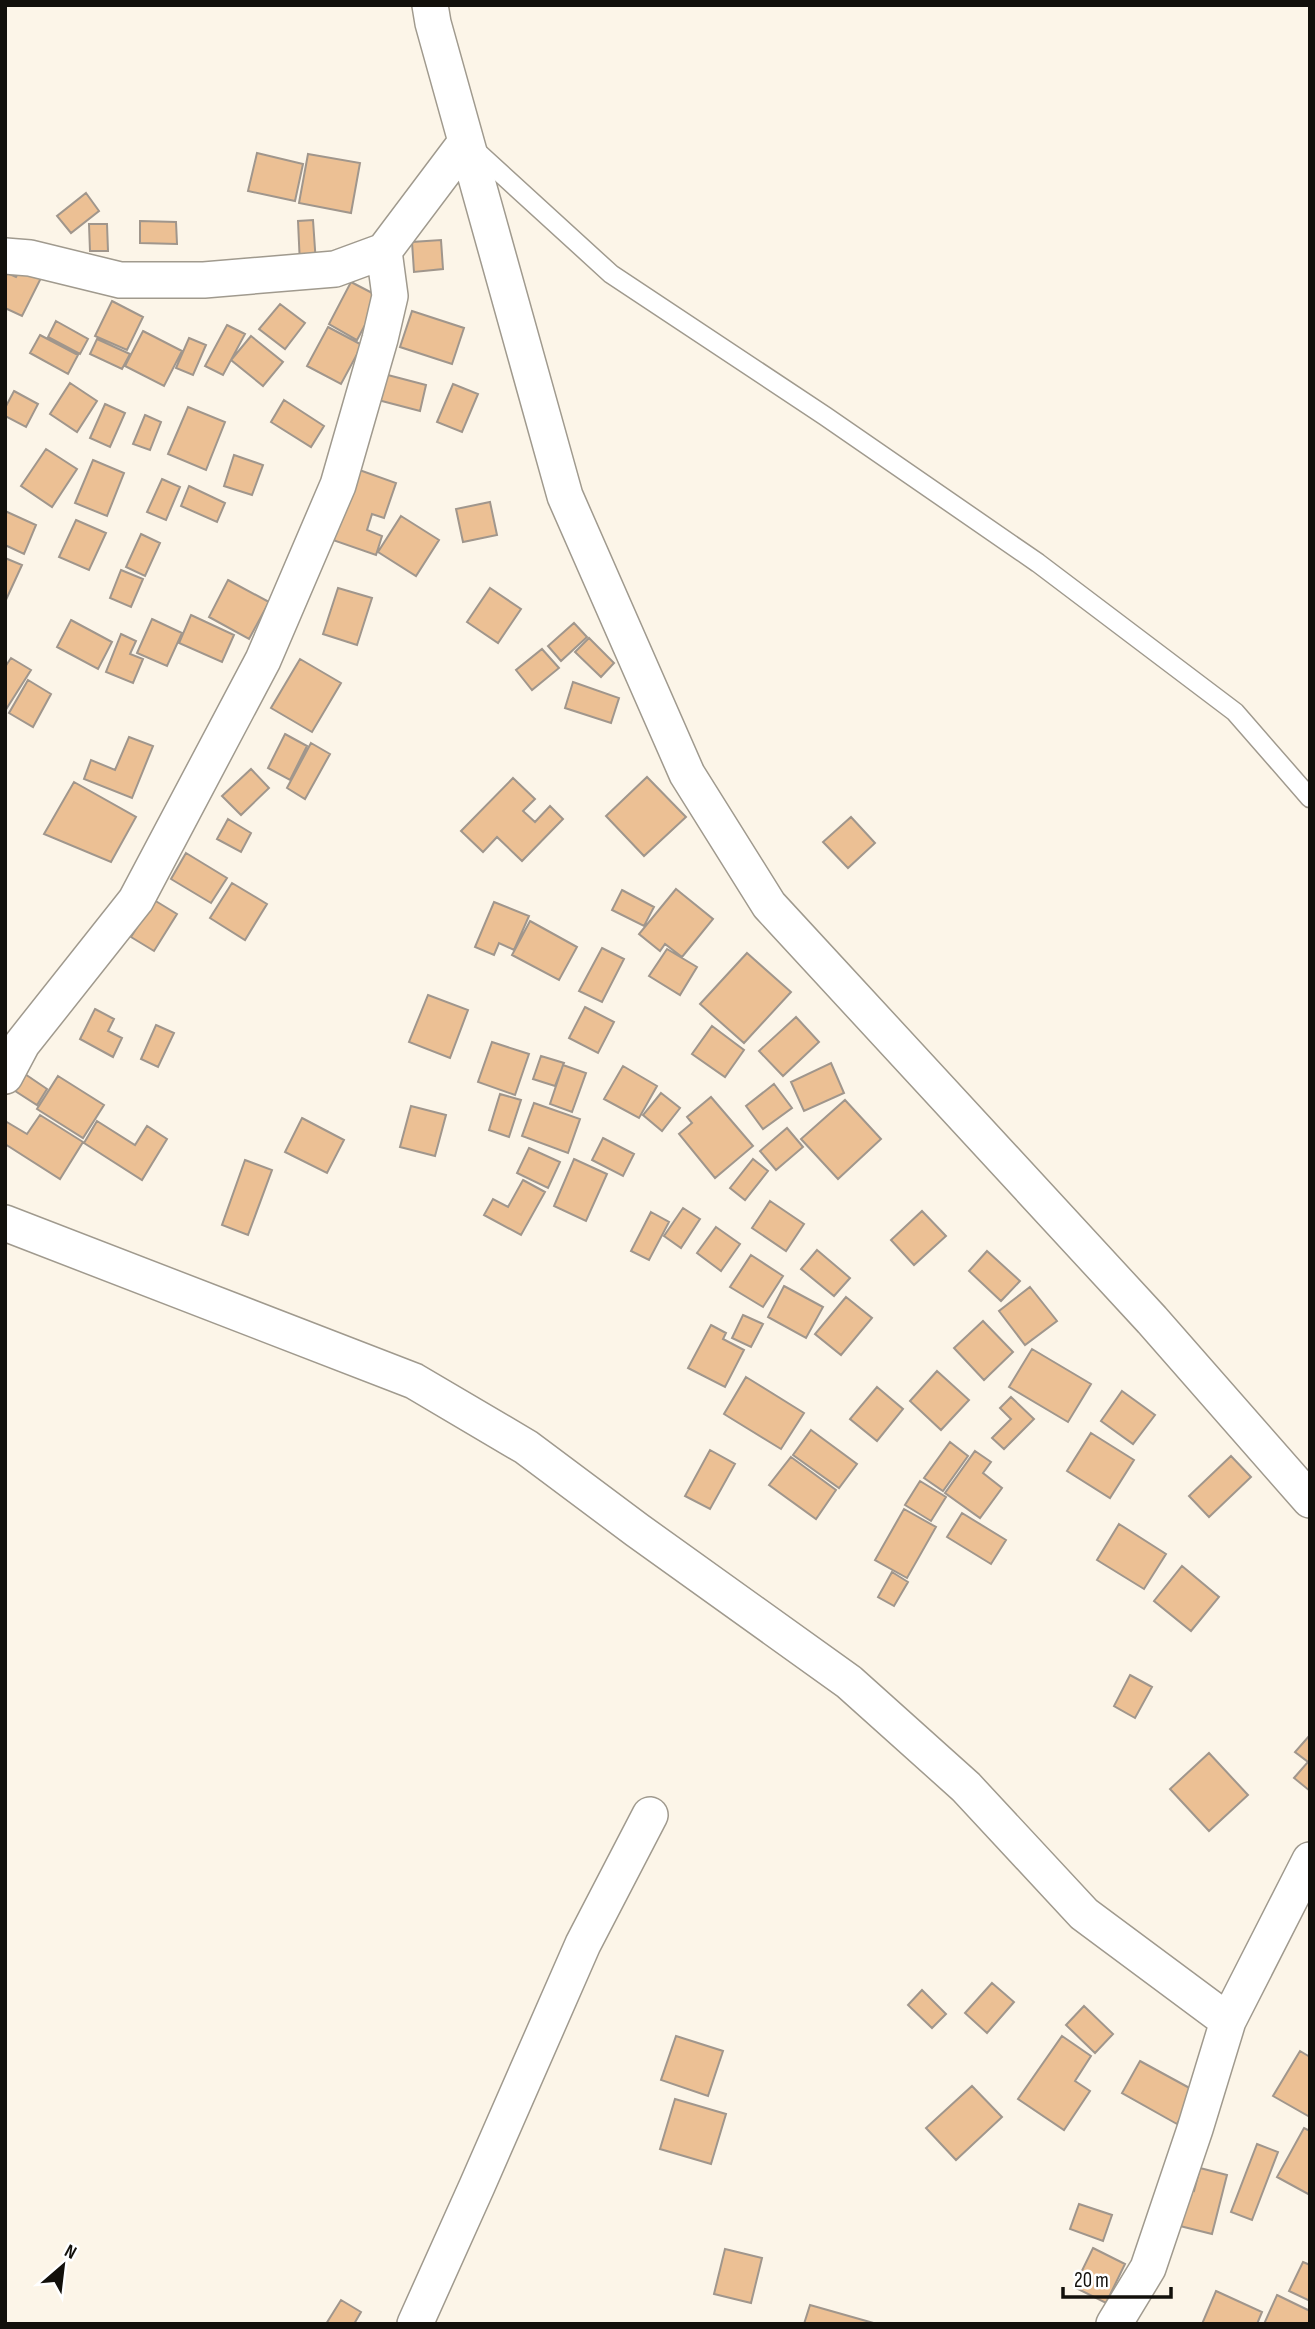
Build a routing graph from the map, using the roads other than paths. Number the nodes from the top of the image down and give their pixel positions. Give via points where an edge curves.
1 (430, 5) edge
2 (466, 142) junction
3 (384, 251) junction
4 (5, 257) edge
5 (1310, 798) edge
6 (5, 1076) edge
7 (5, 1223) edge
8 (1310, 1500) edge
9 (650, 1815) dead end
10 (1310, 1860) edge
11 (1228, 2021) junction
12 (415, 2324) edge
13 (1114, 2324) edge

1 - 2 street
2 - 3 street
2 - 5 lane via 611,274 1038,563 1235,712
2 - 8 street via 565,496 687,774 769,905 1152,1320
3 - 4 street via 335,269 204,280 120,280 30,258
3 - 6 street via 390,296 338,485 263,660 136,900 22,1044
7 - 11 street via 414,1381 526,1447 849,1682 965,1787 1084,1914
9 - 12 street via 583,1944
10 - 11 street
11 - 13 street via 1148,2267

